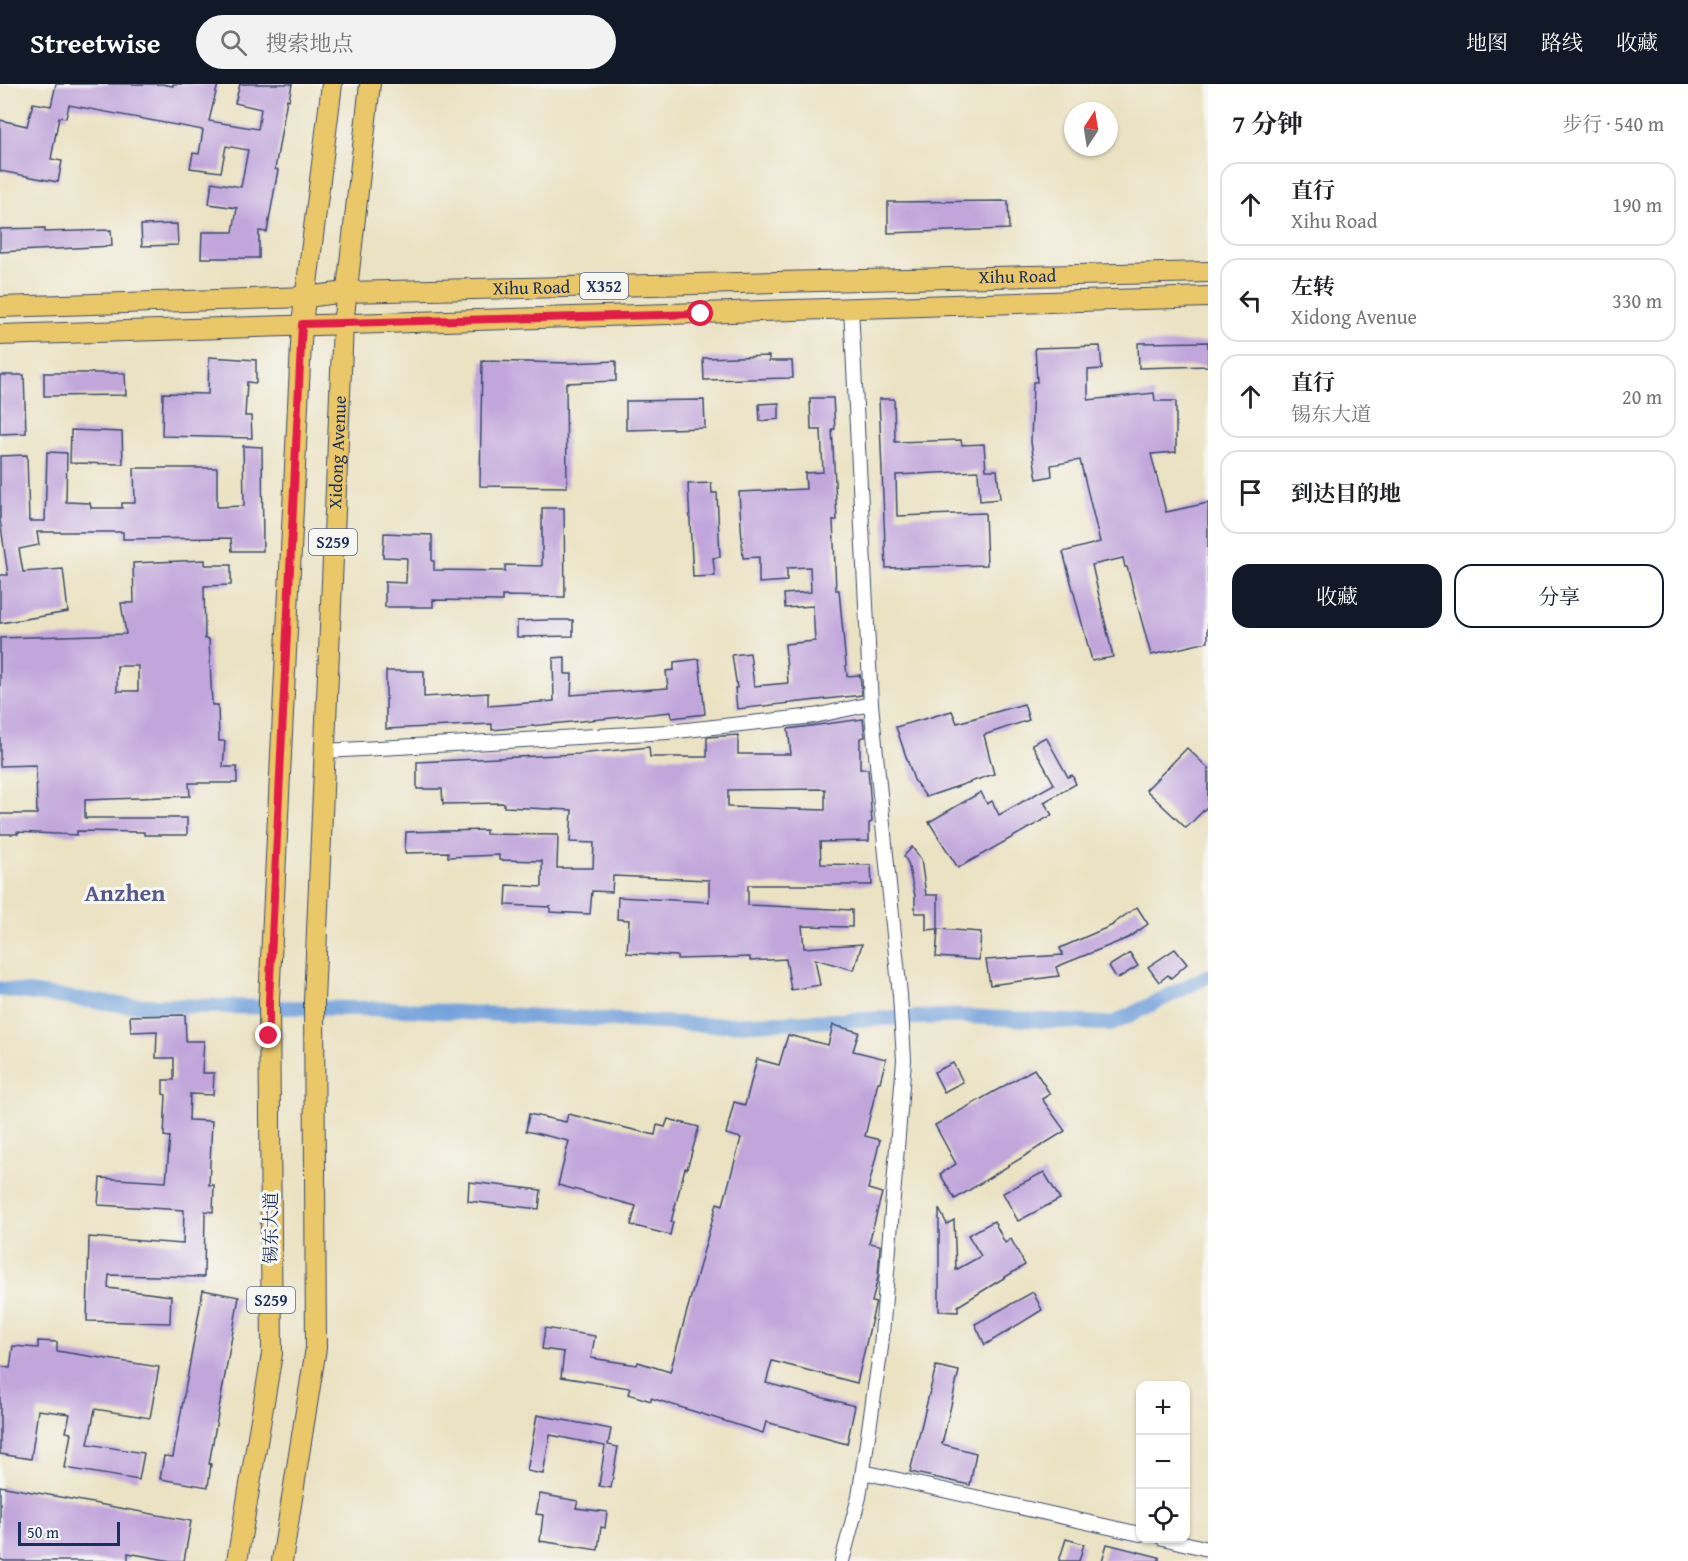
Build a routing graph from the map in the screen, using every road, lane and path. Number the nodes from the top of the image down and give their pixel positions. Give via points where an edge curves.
1 (332, 84) edge
2 (370, 84) edge
3 (1208, 272) edge
4 (346, 292) junction
5 (306, 297) junction
6 (1208, 297) edge
7 (0, 307) edge
8 (851, 308) junction
9 (302, 324) junction
10 (343, 325) junction
11 (0, 335) edge
12 (871, 704) junction
13 (325, 751) junction
14 (863, 1473) junction
15 (1136, 1533) edge
16 (1181, 1543) edge
17 (1208, 1549) edge
18 (237, 1561) edge
19 (282, 1561) edge
20 (842, 1561) edge

1 - 5 main road, S259
2 - 4 main road, Xidong Avenue / S259
3 - 4 main road, Xihu Road / X352
4 - 5 main road, Xihu Road / X352
4 - 10 main road, Xidong Avenue / S259
5 - 7 main road, Xihu Road / X352
5 - 9 main road, S259
6 - 8 main road, Xihu Road / X352
8 - 10 main road, Xihu Road / X352
8 - 12 street
9 - 10 main road, Xihu Road / X352
9 - 11 main road, Xihu Road / X352
9 - 18 main road, 锡东大道 / S259 via 269,1000 272,1354
10 - 13 main road, Xidong Avenue / S259
12 - 13 street via 814,716 668,732
12 - 14 street via 904,1059 881,1347
13 - 19 main road, Xidong Avenue / S259 via 314,1001 316,1348
14 - 15 street
14 - 20 street
16 - 17 street

